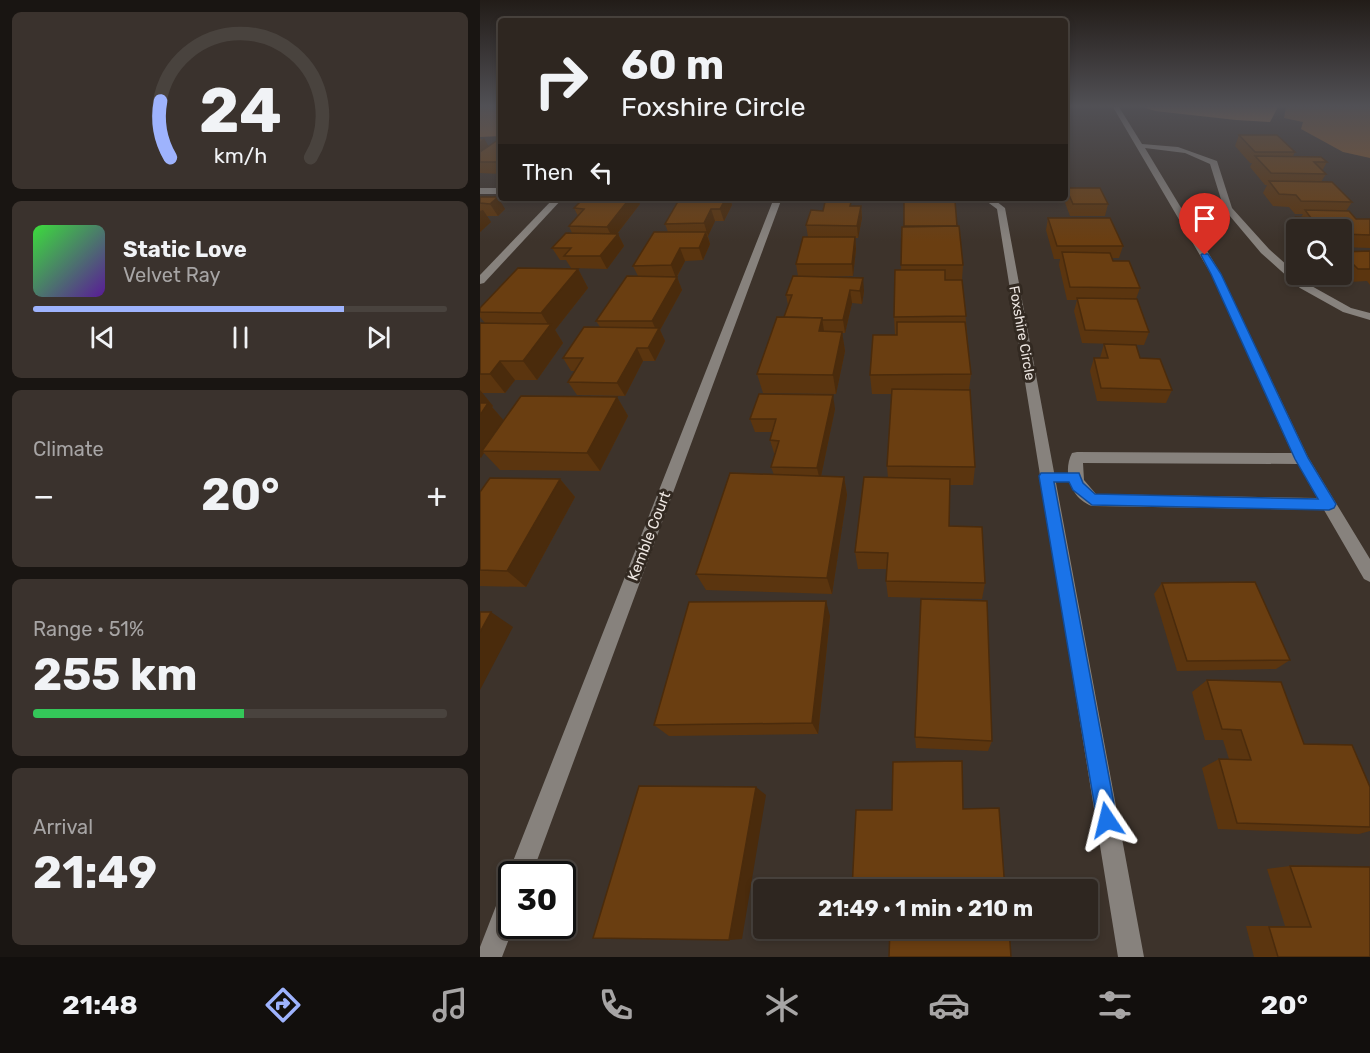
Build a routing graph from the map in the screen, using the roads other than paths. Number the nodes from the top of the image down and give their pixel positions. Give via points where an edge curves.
1 (1143, 152) edge
2 (1189, 152) edge
3 (480, 191) edge
4 (498, 191) edge
5 (556, 201) edge
6 (777, 201) edge
7 (990, 201) edge
8 (480, 281) edge
9 (1370, 317) edge
10 (1302, 459) junction
11 (1046, 476) junction
12 (1074, 477) junction
13 (1329, 504) junction
14 (1370, 574) edge
15 (525, 861) edge
16 (498, 934) edge
17 (489, 957) edge
18 (1131, 957) edge

1 - 10 street via 1216,274
2 - 9 street via 1214,163 1228,209 1265,251 1304,286 1347,310
3 - 4 street
5 - 8 street
6 - 15 street, Kemble Court
7 - 11 street, Foxshire Circle via 1000,208
10 - 12 street via 1077,457
10 - 13 street
11 - 12 street
11 - 18 street, Foxshire Circle
12 - 13 street via 1077,487 1092,500
13 - 14 street
16 - 17 street

